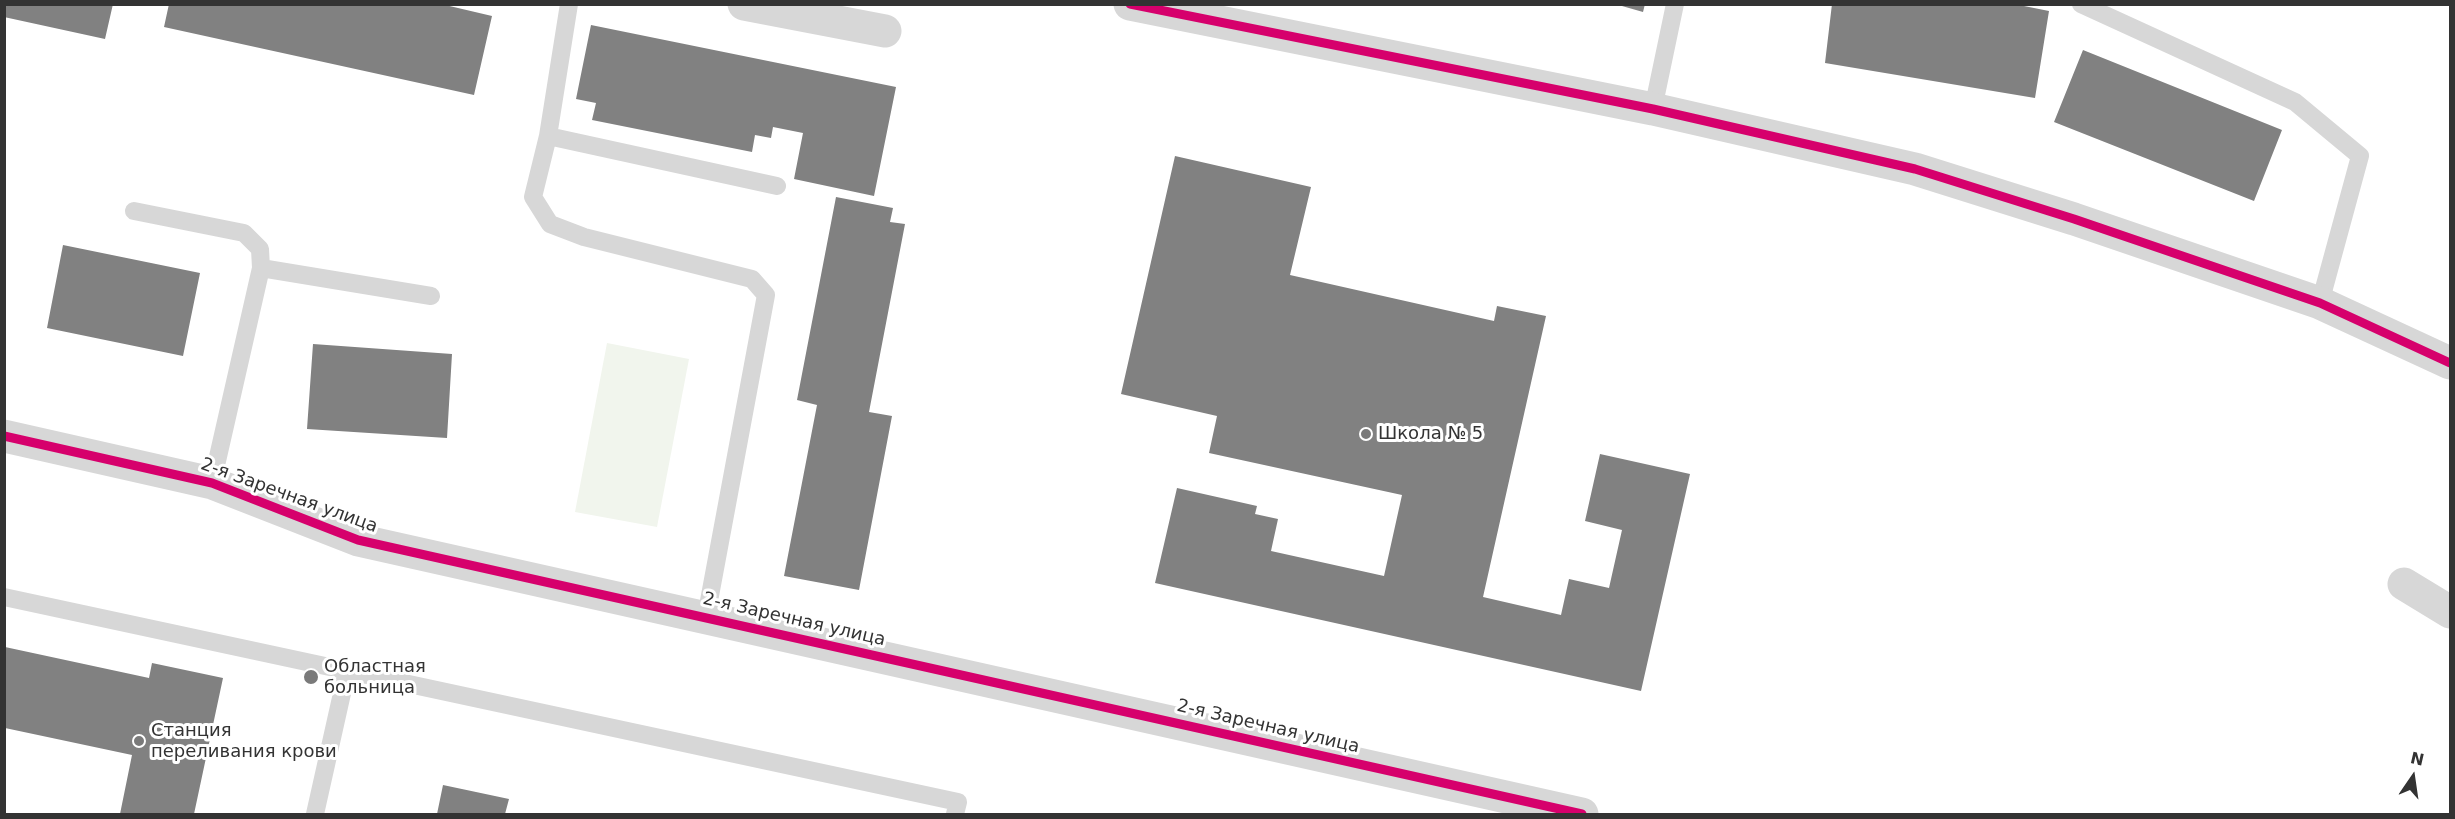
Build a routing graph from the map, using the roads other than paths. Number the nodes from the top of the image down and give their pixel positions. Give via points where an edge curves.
1 (569, 4) edge
2 (744, 4) edge
3 (1130, 4) edge
4 (1675, 4) edge
5 (2081, 4) edge
6 (885, 32) dead end
7 (1653, 109) junction
8 (548, 136) junction
9 (777, 186) dead end
10 (134, 211) dead end
11 (261, 268) junction
12 (431, 296) dead end
13 (2320, 303) junction
14 (2451, 363) edge
15 (4, 436) edge
16 (212, 483) junction
17 (2404, 584) dead end
18 (4, 597) edge
19 (2451, 612) edge
20 (706, 617) junction
21 (347, 671) junction
22 (315, 814) edge
23 (955, 814) edge
24 (1582, 814) edge

1 - 8 lane
2 - 6 street
3 - 7 street
4 - 7 lane
5 - 13 lane via 2295,102 2360,156
7 - 13 street via 1915,169
8 - 9 lane
8 - 20 lane via 533,197 550,224 584,237 752,279 766,295
10 - 11 lane via 244,233 260,249
11 - 12 lane
11 - 16 lane
13 - 14 street
15 - 16 street, 2-я Заречная улица
16 - 20 street, 2-я Заречная улица via 358,540
17 - 19 street
18 - 21 lane
20 - 24 street, 2-я Заречная улица
21 - 22 lane
21 - 23 lane via 958,802

